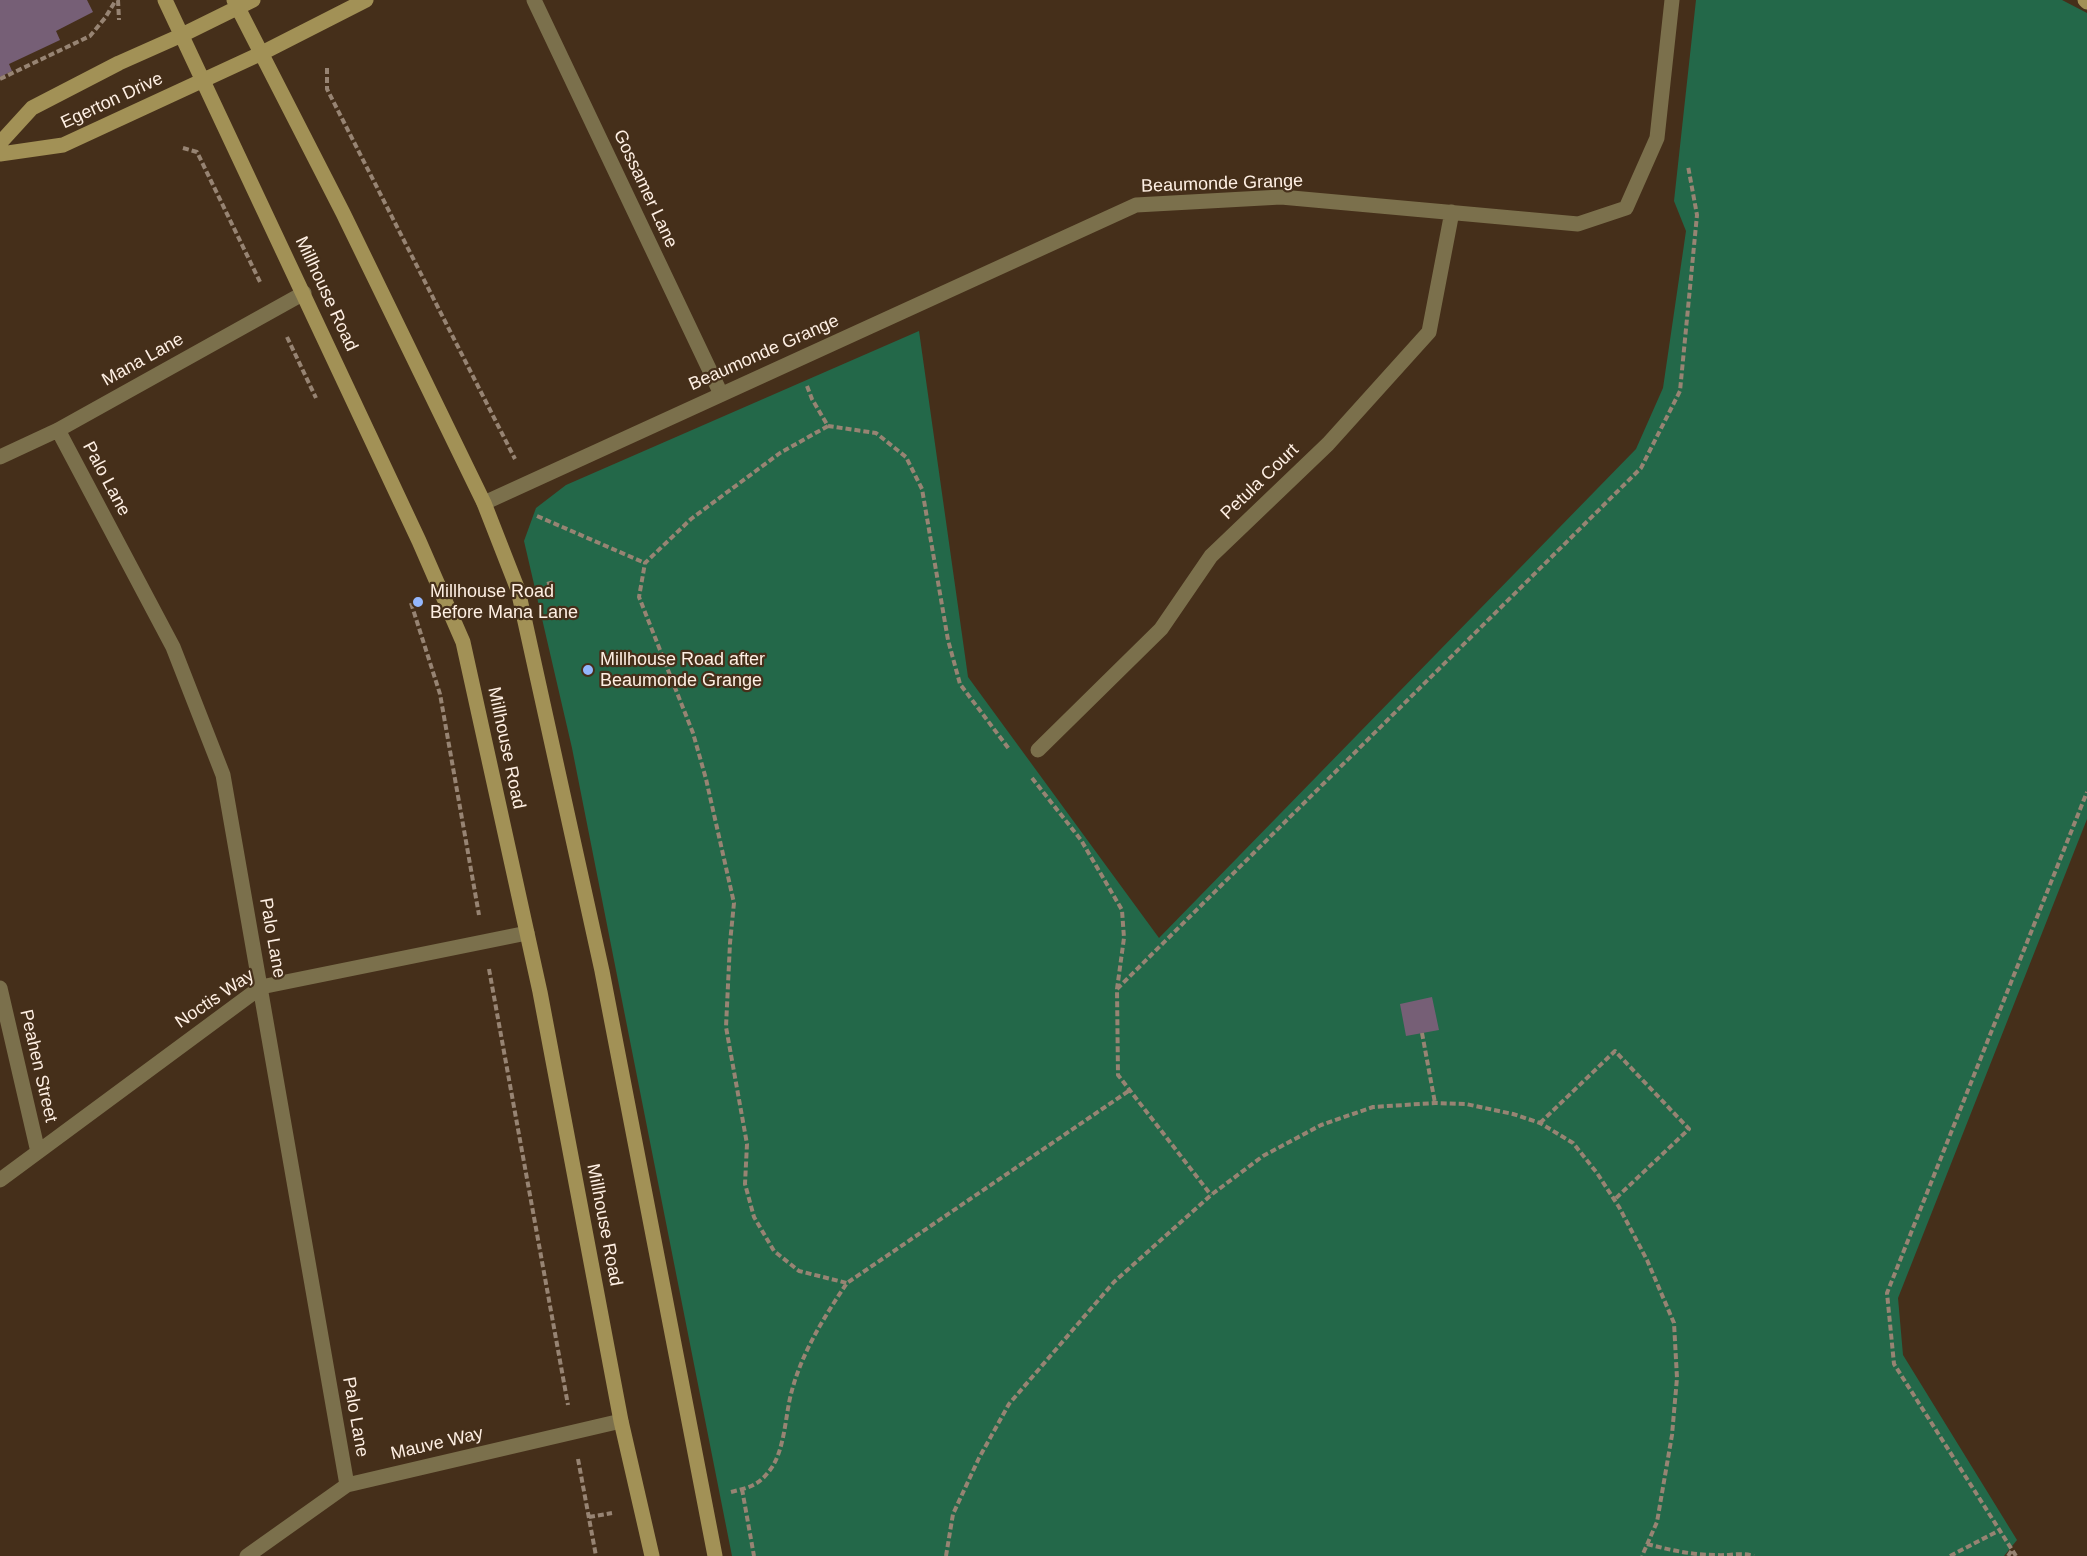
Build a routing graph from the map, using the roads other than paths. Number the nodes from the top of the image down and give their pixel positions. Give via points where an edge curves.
1 (165, 0) edge
2 (253, 0) edge
3 (366, 0) edge
4 (534, 0) edge
5 (1672, 0) edge
6 (236, 4) edge
7 (182, 35) junction
8 (261, 53) junction
9 (203, 81) junction
10 (0, 143) edge
11 (0, 154) edge
12 (1452, 212) junction
13 (304, 293) junction
14 (721, 394) junction
15 (58, 430) junction
16 (0, 457) edge
17 (484, 503) junction
18 (1038, 750) dead end
19 (527, 933) junction
20 (261, 987) junction
21 (0, 988) edge
22 (38, 1152) junction
23 (0, 1180) edge
24 (621, 1421) junction
25 (347, 1485) junction
26 (247, 1556) edge
27 (652, 1556) edge
28 (715, 1556) edge

1 - 7 main road, Millhouse Road
2 - 6 main road, Egerton Drive
3 - 8 main road, Egerton Drive
4 - 14 street, Gossamer Lane
5 - 12 street, Beaumonde Grange via 1657,138 1626,208 1578,224
6 - 7 main road, Egerton Drive
6 - 8 main road
7 - 9 main road, Millhouse Road
7 - 10 main road, Egerton Drive via 32,108
8 - 9 main road, Egerton Drive
8 - 17 main road
9 - 11 main road, Egerton Drive via 63,145
9 - 13 main road, Millhouse Road
12 - 14 street, Beaumonde Grange via 1281,197 1136,205
12 - 18 street, Petula Court via 1429,332 1328,444 1211,556 1161,629
13 - 15 street, Mana Lane
13 - 19 main road, Millhouse Road via 463,642
14 - 17 street, Beaumonde Grange
15 - 16 street, Mana Lane
15 - 20 street, Palo Lane via 173,647 223,776
17 - 28 main road via 518,590 602,971
19 - 20 street, Noctis Way
19 - 24 main road, Millhouse Road
20 - 22 street, Noctis Way
20 - 25 street, Palo Lane
21 - 22 street, Peahen Street
22 - 23 street, Noctis Way
24 - 25 street, Mauve Way
24 - 27 main road, Millhouse Road
25 - 26 street, Mauve Way

